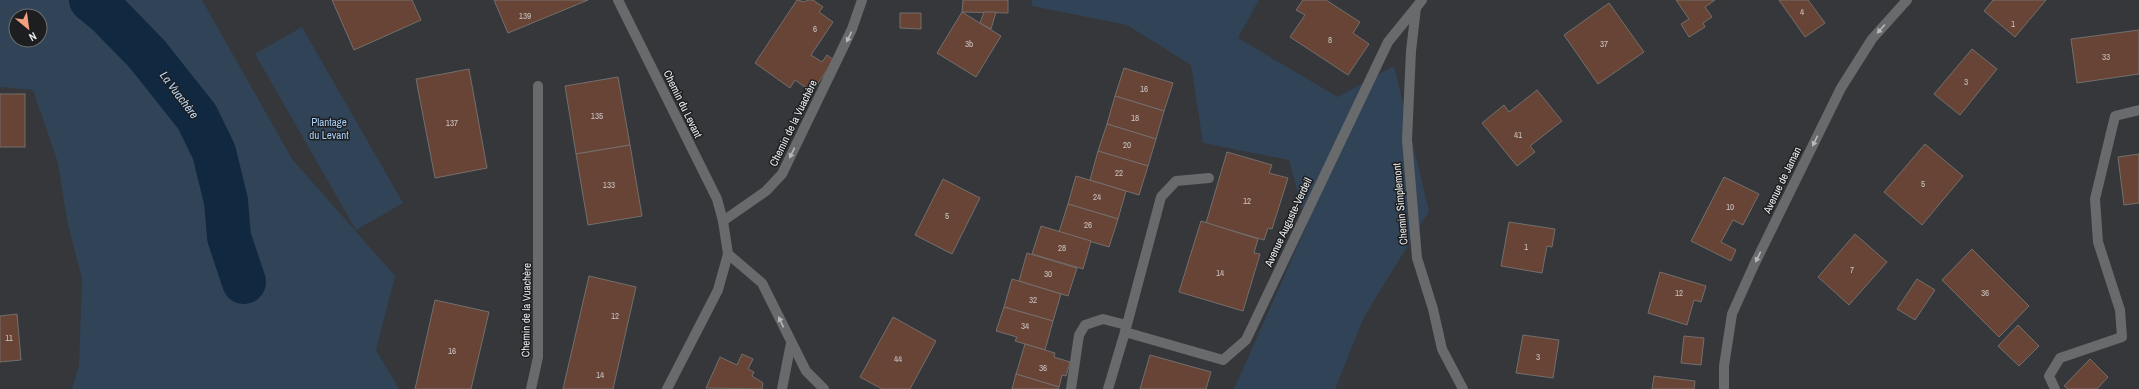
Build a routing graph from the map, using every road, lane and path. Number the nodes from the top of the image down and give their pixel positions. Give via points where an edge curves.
1 (618, 0) edge
2 (862, 0) edge
3 (1907, 0) edge
4 (1417, 3) edge
5 (538, 86) dead end
6 (2139, 110) edge
7 (1209, 178) dead end
8 (723, 220) junction
9 (728, 254) junction
10 (1126, 328) junction
11 (791, 343) junction
12 (531, 389) edge
13 (667, 389) edge
14 (782, 389) edge
15 (824, 389) edge
16 (1071, 389) edge
17 (1108, 389) edge
18 (1463, 389) edge
19 (1724, 389) edge
20 (2055, 389) edge

1 - 8 street, Chemin du Levant via 717,199
2 -> 8 street, Chemin de la Vuachère via 852,30 782,174 766,191
3 -> 19 street, Avenue de Jaman via 1872,39 1841,88 1754,265 1732,314 1724,366
4 - 10 street, Avenue Auguste-Verdeil via 1388,42 1246,340 1223,360
4 - 18 street, Chemin Simplemont via 1411,51 1407,140 1417,258 1442,348
5 - 12 street, Chemin de la Vuachère via 538,356
6 - 20 street via 2115,116 2095,199 2098,242 2120,310 2122,337 2060,358 2049,376
7 - 10 street via 1176,181 1161,197
8 - 9 street
11 -> 9 street via 762,283
9 - 13 street via 718,290
10 - 16 street, Avenue Auguste-Verdeil via 1103,319 1086,325 1079,335
10 - 17 street
11 - 14 street
11 - 15 street via 806,371

